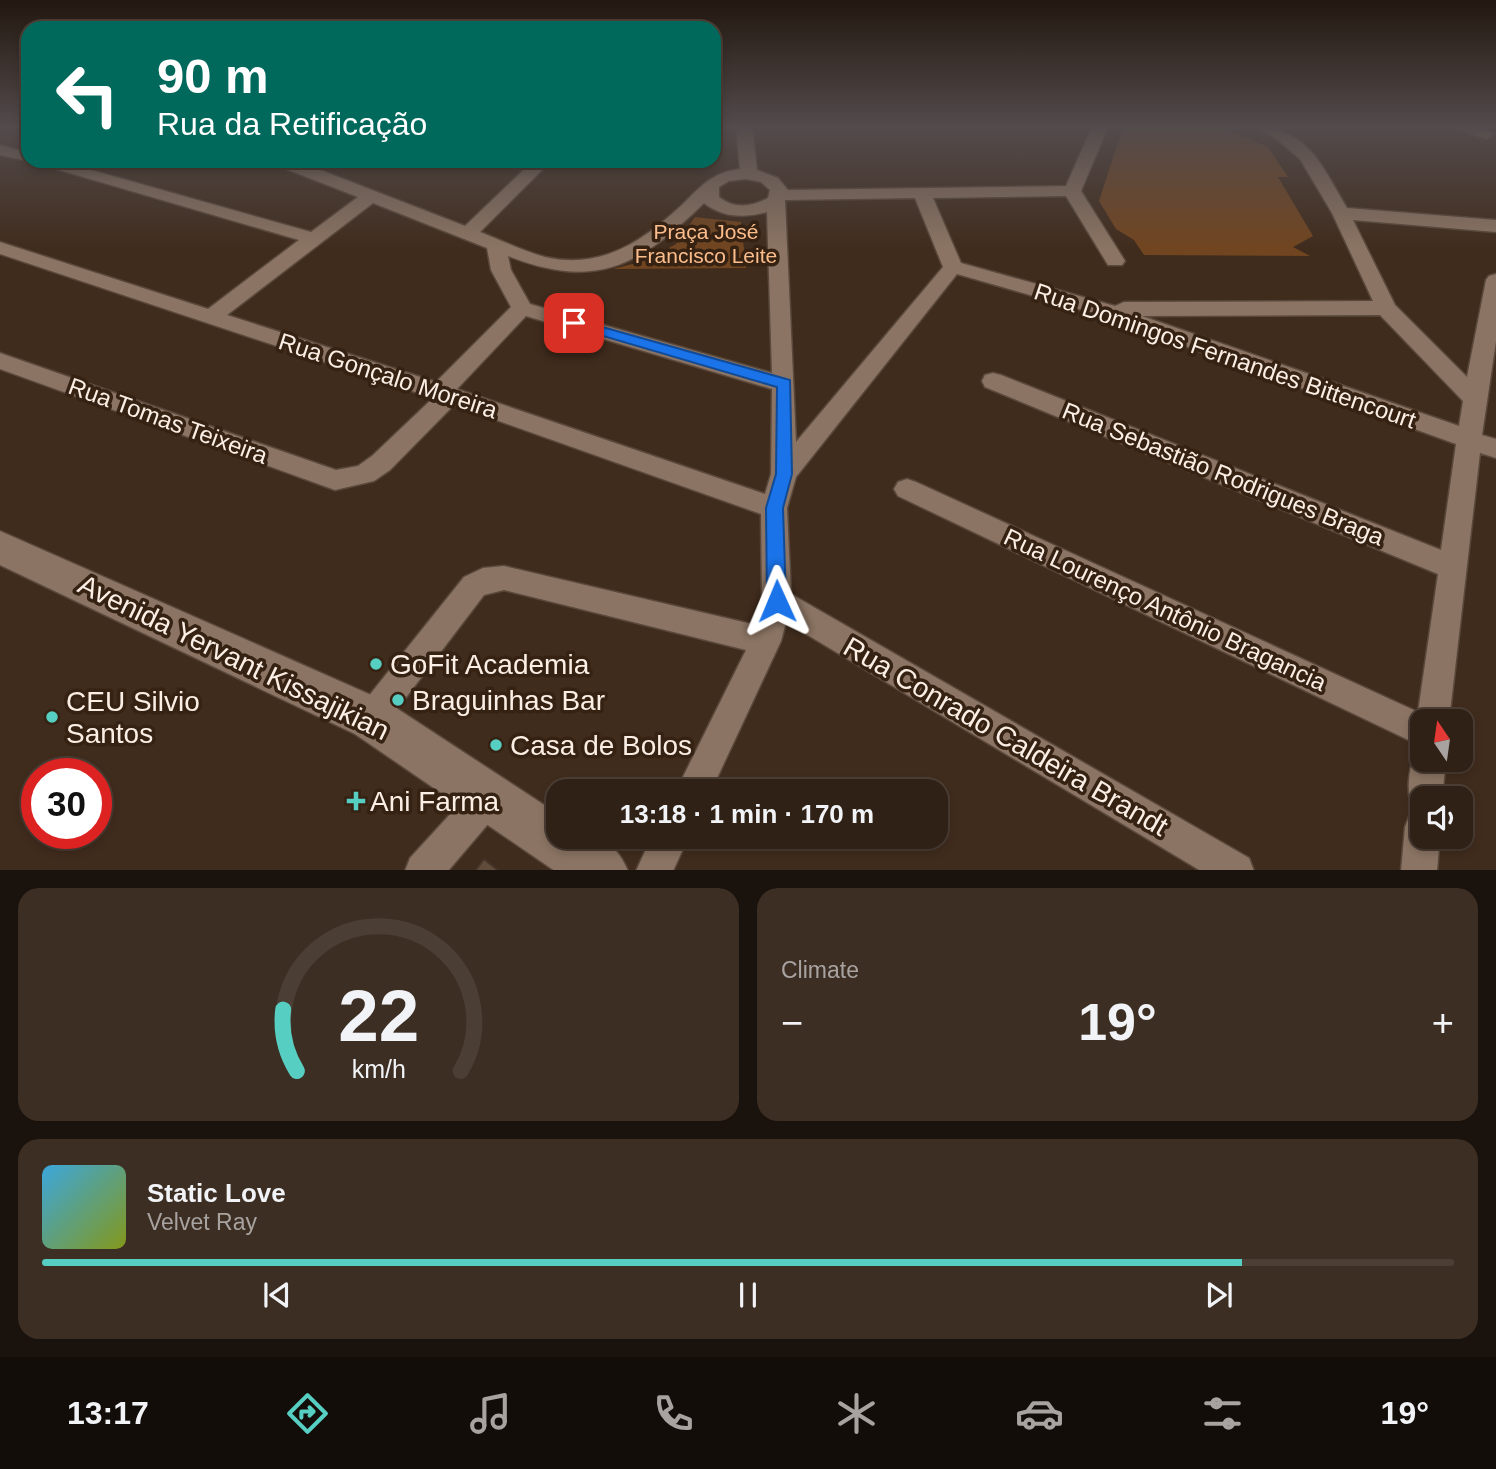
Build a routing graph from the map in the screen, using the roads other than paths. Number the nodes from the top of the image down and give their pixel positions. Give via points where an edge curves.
1 (65, 168) edge
2 (300, 168) edge
3 (536, 168) edge
4 (749, 168) edge
5 (1082, 168) edge
6 (1314, 168) edge
7 (750, 174) junction
8 (709, 189) junction
9 (1072, 191) junction
10 (921, 192) junction
11 (370, 196) junction
12 (777, 198) junction
13 (724, 208) junction
14 (746, 211) junction
15 (1341, 212) junction
16 (677, 219) junction
17 (1496, 226) edge
18 (467, 234) junction
19 (779, 237) junction
20 (313, 238) junction
21 (496, 245) junction
22 (0, 248) edge
23 (1115, 261) dead end
24 (953, 267) junction
25 (1496, 280) edge
26 (522, 308) junction
27 (1386, 308) junction
28 (1106, 310) junction
29 (210, 317) junction
30 (0, 361) edge
31 (993, 381) dead end
32 (784, 384) junction
33 (445, 394) junction
34 (1474, 398) junction
35 (1468, 440) junction
36 (1496, 449) edge
37 (784, 474) junction
38 (907, 489) dead end
39 (774, 508) junction
40 (0, 547) edge
41 (1452, 567) junction
42 (777, 601) junction
43 (766, 641) junction
44 (1434, 709) edge
45 (370, 718) junction
46 (1410, 726) edge
47 (699, 779) edge
48 (488, 798) junction
49 (664, 849) edge
50 (1421, 849) edge
51 (423, 870) edge
52 (602, 870) edge
53 (654, 870) edge
54 (1236, 870) edge
55 (1419, 870) edge

1 - 20 street
2 - 11 street
3 - 18 street
4 - 7 street
5 - 9 street
6 - 15 street
7 - 8 street via 723,177
7 - 12 street via 772,181 779,190
8 - 13 street via 710,199
8 - 16 street
9 - 10 street
9 - 23 street
10 - 12 street
10 - 24 street
11 - 18 street
11 - 20 street
12 - 14 street via 767,207
12 - 19 street
13 - 14 street
13 - 16 street
14 - 19 street
15 - 17 street
15 - 27 street
16 - 21 street via 642,250 592,267 541,262
18 - 21 street
19 - 32 street
20 - 29 street
21 - 26 street via 501,270
22 - 29 street, Rua Gonçalo Moreira
24 - 28 street, Rua Domingos Fernandes Bittencourt
24 - 37 street
25 - 34 street
26 - 32 street
26 - 33 street
27 - 28 street
27 - 34 street
28 - 35 street, Rua Domingos Fernandes Bittencourt
29 - 33 street, Rua Gonçalo Moreira
30 - 33 street, Rua Tomas Teixeira via 335,480 365,474 381,463
31 - 41 street, Rua Sebastião Rodrigues Braga
32 - 37 street
33 - 39 street, Rua Gonçalo Moreira
34 - 35 street
35 - 36 street, Rua Domingos Fernandes Bittencourt
35 - 41 street
37 - 39 street
38 - 46 street, Rua Lourenço Antônio Bragancia
39 - 42 street
40 - 45 main road, Avenida Yervant Kissajikian
41 - 44 street
42 - 43 street
42 - 54 street, Rua Conrado Caldeira Brandt
43 - 45 street via 492,578 474,586
43 - 47 street
45 - 48 main road, Avenida Yervant Kissajikian
48 - 51 street
48 - 52 main road, Avenida Yervant Kissajikian
49 - 53 street
50 - 55 street

